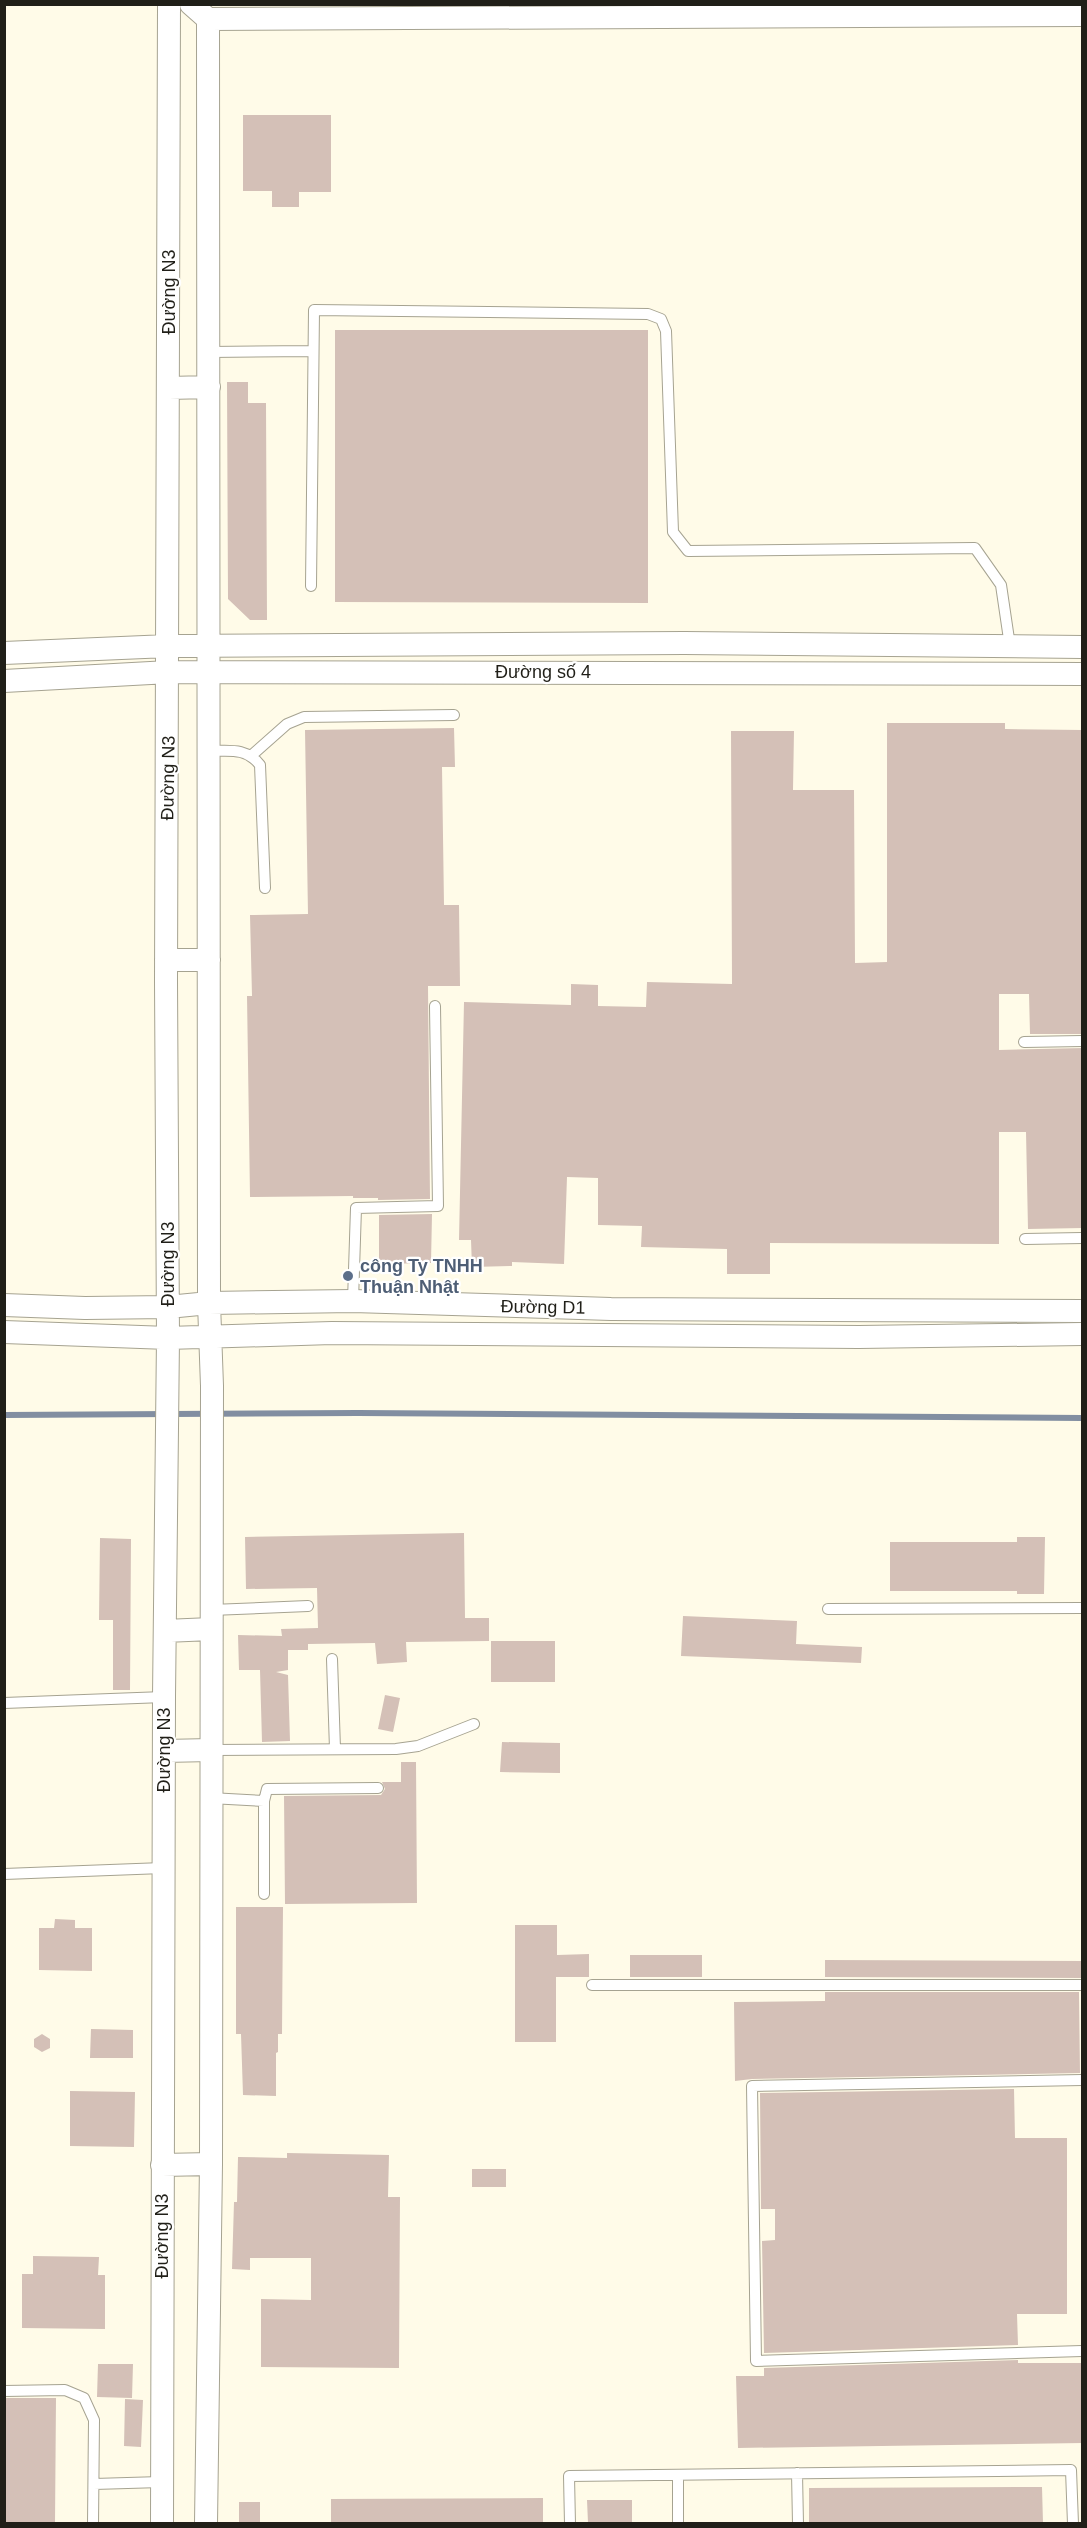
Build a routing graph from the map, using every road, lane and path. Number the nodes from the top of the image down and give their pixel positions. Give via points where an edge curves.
1 (169, 4) edge
2 (191, 4) edge
3 (1083, 15) edge
4 (208, 19) junction
5 (208, 218) junction
6 (169, 219) junction
7 (312, 351) junction
8 (208, 352) junction
9 (209, 387) junction
10 (169, 388) junction
11 (311, 586) dead end
12 (851, 644) junction
13 (168, 646) junction
14 (1010, 646) junction
15 (209, 647) junction
16 (1075, 647) edge
17 (4, 653) edge
18 (168, 672) junction
19 (209, 673) junction
20 (850, 673) junction
21 (1075, 674) edge
22 (4, 681) edge
23 (454, 715) dead end
24 (209, 751) junction
25 (252, 755) junction
26 (265, 888) dead end
27 (166, 960) junction
28 (209, 960) junction
29 (435, 1006) dead end
30 (1083, 1041) edge
31 (1024, 1042) dead end
32 (1083, 1238) edge
33 (1024, 1239) dead end
34 (353, 1301) junction
35 (209, 1304) junction
36 (4, 1305) edge
37 (168, 1307) junction
38 (611, 1309) junction
39 (1083, 1311) edge
40 (4, 1332) edge
41 (1083, 1334) edge
42 (211, 1336) junction
43 (611, 1336) junction
44 (168, 1338) junction
45 (308, 1606) dead end
46 (1083, 1608) edge
47 (828, 1610) dead end
48 (211, 1619) junction
49 (165, 1630) junction
50 (332, 1659) dead end
51 (164, 1697) junction
52 (4, 1703) edge
53 (474, 1724) dead end
54 (335, 1749) junction
55 (211, 1750) junction
56 (164, 1751) junction
57 (378, 1788) dead end
58 (210, 1798) junction
59 (264, 1801) junction
60 (163, 1868) junction
61 (4, 1874) edge
62 (264, 1894) dead end
63 (592, 1985) dead end
64 (1083, 1985) edge
65 (1083, 2080) edge
66 (211, 2164) junction
67 (162, 2165) junction
68 (1083, 2350) edge
69 (4, 2391) edge
70 (797, 2474) junction
71 (678, 2475) junction
72 (161, 2482) junction
73 (94, 2484) junction
74 (93, 2523) edge
75 (162, 2523) edge
76 (206, 2523) edge
77 (570, 2523) edge
78 (678, 2523) edge
79 (798, 2523) edge
80 (1073, 2523) edge

1 - 6 street, Đường N3
2 - 4 street
3 - 4 street
4 - 5 street
5 - 6 street
5 - 8 street
6 - 10 street, Đường N3
7 - 8 lane
7 - 11 lane
7 - 14 lane via 314,310 648,314 662,319 666,331 673,532 688,551 975,548 1000,585
8 - 9 street
9 - 10 street
9 - 15 street
10 - 13 street, Đường N3
12 - 14 street, Đường số 4
12 - 15 street, Đường số 4
12 - 20 street
13 - 15 street, Đường số 4
13 - 17 street, Đường số 4
13 - 18 street, Đường N3
14 - 16 street, Đường số 4
15 - 19 street
16 - 21 street
18 - 19 street, Đường số 4
18 - 22 street, Đường số 4
18 - 27 street, Đường N3
19 - 20 street, Đường số 4
19 - 24 street
20 - 21 street, Đường số 4
23 - 25 lane via 304,717 286,724
24 - 25 lane via 243,751
24 - 28 street
25 - 26 lane via 260,765
27 - 28 street
27 - 37 street, Đường N3
28 - 35 street
29 - 34 lane via 438,1206 356,1208
30 - 31 lane
32 - 33 lane
34 - 35 street, Đường D1
34 - 38 street, Đường D1
35 - 37 street, Đường D1
35 - 42 street
36 - 37 street, Đường D1
37 - 44 street, Đường N3
38 - 39 street, Đường D1
38 - 43 street
40 - 44 street, Đường D1
41 - 43 street, Đường D1
42 - 43 street, Đường D1
42 - 44 street, Đường D1
42 - 48 street
44 - 49 street, Đường N3
45 - 48 lane
46 - 47 lane
48 - 49 street
48 - 55 street
49 - 51 street, Đường N3
50 - 54 lane
51 - 52 lane
51 - 56 street, Đường N3
53 - 54 lane via 418,1746
54 - 55 lane
55 - 56 street
55 - 58 street
56 - 60 street, Đường N3
57 - 59 lane via 267,1789
58 - 59 lane
58 - 66 street
59 - 62 lane
60 - 61 lane
60 - 67 street, Đường N3
63 - 64 lane
65 - 68 lane via 752,2086 756,2361
66 - 67 street
66 - 76 street
67 - 72 street, Đường N3
69 - 73 lane via 65,2390 84,2398 94,2420
70 - 71 lane
70 - 79 lane
70 - 80 lane via 1071,2470
71 - 77 lane via 568,2476
71 - 78 lane
72 - 73 lane
72 - 75 street, Đường N3
73 - 74 lane

